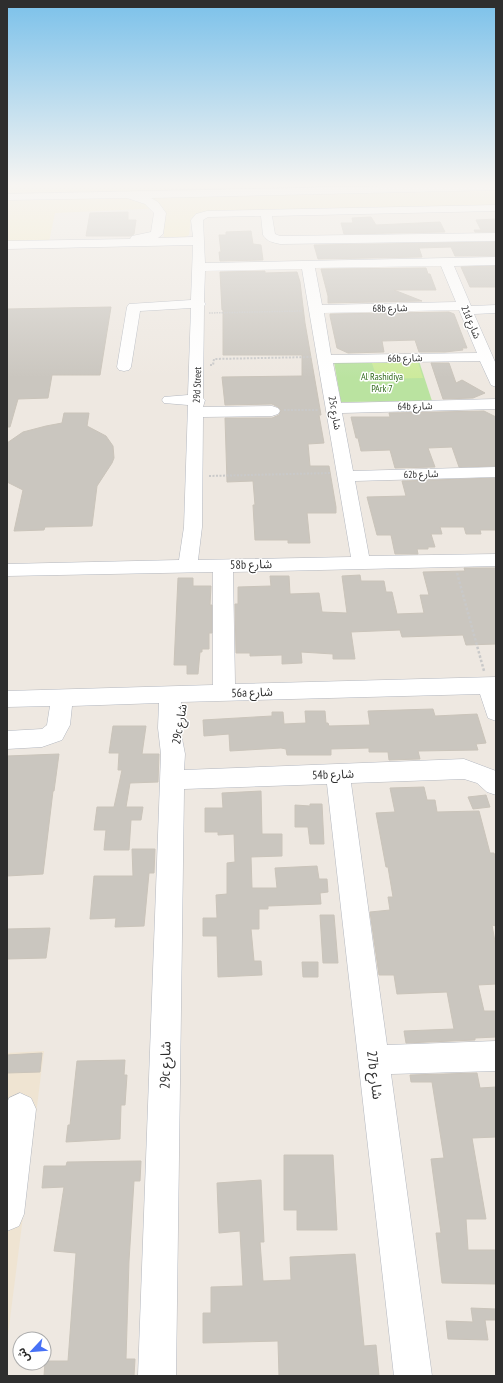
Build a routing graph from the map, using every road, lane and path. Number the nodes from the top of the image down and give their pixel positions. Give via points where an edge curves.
1 (199, 249) edge
2 (372, 249) edge
3 (496, 261) edge
4 (446, 262) junction
5 (377, 263) junction
6 (308, 264) junction
7 (199, 266) junction
8 (465, 308) junction
9 (199, 309) junction
10 (496, 309) edge
11 (316, 310) junction
12 (488, 355) edge
13 (325, 358) junction
14 (198, 365) junction
15 (124, 367) dead end
16 (496, 382) edge
17 (170, 400) dead end
18 (496, 404) edge
19 (196, 406) junction
20 (334, 409) junction
21 (272, 411) joint
22 (496, 472) edge
23 (345, 475) junction
24 (195, 476) junction
25 (496, 560) edge
26 (454, 561) junction
27 (361, 562) junction
28 (194, 565) junction
29 (223, 565) junction
30 (7, 570) edge
31 (492, 685) edge
32 (224, 693) junction
33 (177, 694) junction
34 (62, 698) junction
35 (7, 699) edge
36 (496, 712) edge
37 (7, 740) edge
38 (173, 767) junction
39 (338, 774) junction
40 (493, 783) edge
41 (496, 1056) edge
42 (374, 1060) junction
43 (20, 1109) dead end
44 (7, 1214) edge
45 (157, 1376) edge
46 (413, 1376) edge

1 - 7 street, 29d Street
2 - 5 street
3 - 4 street
4 - 5 street
4 - 8 street, 21d شارع
5 - 6 street
6 - 7 street
6 - 11 street, 25c شارع
7 - 9 street, 29d Street
8 - 10 street, 68b شارع
8 - 11 street, 68b شارع
8 - 12 street, 21d شارع
9 - 11 path
9 - 14 street, 29d Street
9 - 15 street via 134,307
11 - 13 street, 25c شارع
12 - 13 street, 66b شارع
12 - 16 street, 21d شارع
13 - 14 path via 214,359 214,365
13 - 20 street, 25c شارع
14 - 19 street, 29d Street
17 - 19 street
18 - 20 street, 64b شارع
19 - 21 street
19 - 24 street, 29d Street
20 - 21 path
20 - 23 street, 25c شارع
22 - 23 street, 62b شارع
23 - 24 path
23 - 27 street, 25c شارع
24 - 28 street, 29d Street via 190,540
25 - 26 street, 58b شارع
26 - 27 street, 58b شارع
26 - 31 path
27 - 29 street, 58b شارع
28 - 29 street, 58b شارع
28 - 30 street, 58b شارع
29 - 32 street
31 - 32 street, 56a شارع
31 - 36 street
32 - 33 street, 56a شارع
33 - 34 street, 56a شارع
33 - 38 street, 29c شارع via 169,728
34 - 35 street, 56a شارع
34 - 37 street via 58,727 54,734 42,738
38 - 39 street, 54b شارع
38 - 45 street, 29c شارع
39 - 40 street, 54b شارع via 464,769 478,773
39 - 42 street, 27b شارع
41 - 42 street
42 - 46 street, 27b شارع
43 - 44 street

